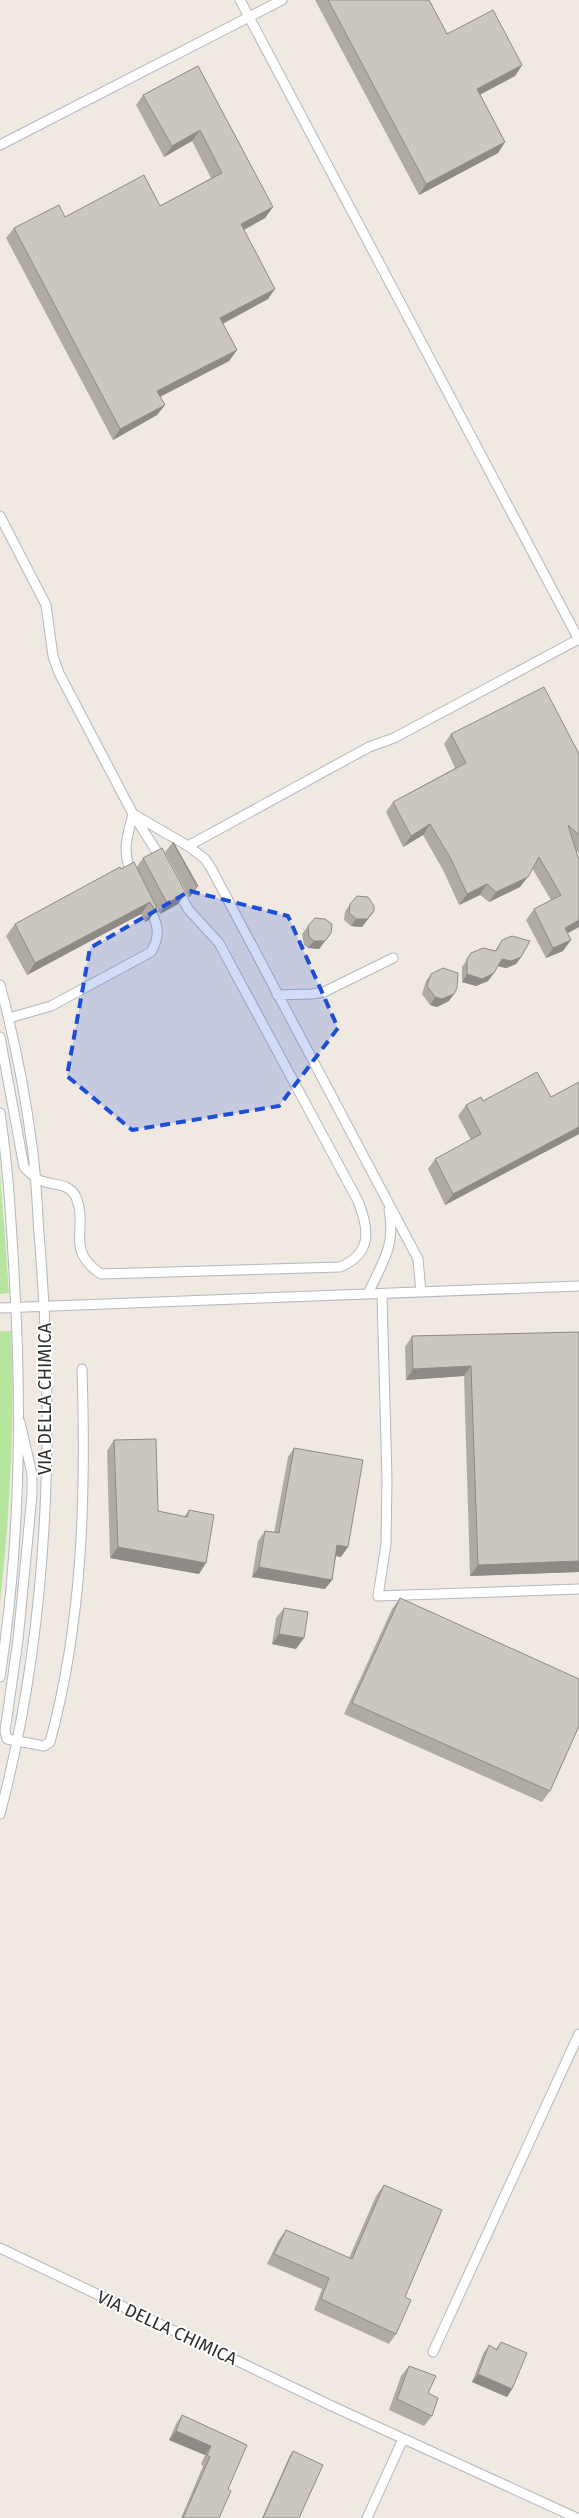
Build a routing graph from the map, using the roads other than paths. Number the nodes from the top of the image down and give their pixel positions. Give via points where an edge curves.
1 (240, 0) edge
2 (282, 0) edge
3 (249, 17) junction
4 (0, 145) edge
5 (0, 516) edge
6 (579, 639) edge
7 (133, 814) junction
8 (188, 846) junction
9 (165, 866) edge
10 (170, 874) edge
11 (393, 958) dead end
12 (0, 985) edge
13 (277, 995) junction
14 (9, 1018) junction
15 (0, 1036) edge
16 (0, 1113) edge
17 (34, 1176) junction
18 (388, 1203) junction
19 (579, 1286) edge
20 (421, 1292) junction
21 (368, 1294) junction
22 (382, 1294) junction
23 (44, 1306) junction
24 (0, 1308) edge
25 (16, 1308) junction
26 (82, 1368) dead end
27 (20, 1422) junction
28 (579, 1588) edge
29 (0, 1677) edge
30 (18, 1740) junction
31 (0, 1814) edge
32 (579, 2034) edge
33 (0, 2248) edge
34 (433, 2352) dead end
35 (403, 2439) junction
36 (368, 2518) edge
37 (577, 2518) edge

1 - 3 lane
2 - 3 lane
3 - 4 lane
3 - 6 lane
5 - 7 lane via 46,605 53,656 59,673
6 - 8 lane
7 - 8 lane
7 - 9 lane
7 - 14 lane via 124,846 126,863 158,924 156,943 151,952 50,1006
8 - 13 lane via 211,868
10 - 17 lane via 188,909 219,943 358,1201 365,1223 364,1245 359,1255 340,1266 101,1274 84,1260 80,1249 76,1197 67,1187
11 - 13 lane via 324,992
12 - 14 lane, VIA DELLA CHIMICA
13 - 18 lane
14 - 17 lane, VIA DELLA CHIMICA via 32,1146
15 - 17 lane via 22,1160 24,1168
16 - 25 lane, VIA DELLA CHIMICA via 8,1176
17 - 23 lane, VIA DELLA CHIMICA
18 - 20 lane via 418,1259
18 - 21 lane via 391,1243
19 - 20 lane
20 - 22 lane
21 - 22 lane
21 - 23 lane
22 - 28 lane via 387,1480 386,1544 378,1596
23 - 25 lane
23 - 30 lane, VIA DELLA CHIMICA via 47,1473 35,1623
24 - 25 lane
25 - 27 lane, VIA DELLA CHIMICA
26 - 30 lane via 82,1532 66,1668 50,1742 44,1746
27 - 29 lane, VIA DELLA CHIMICA via 10,1599
27 - 30 lane via 32,1474 32,1495 18,1640 5,1731 7,1738
30 - 31 lane, VIA DELLA CHIMICA
32 - 34 lane
33 - 35 lane, VIA DELLA CHIMICA
35 - 36 lane
35 - 37 lane, VIA DELLA CHIMICA

